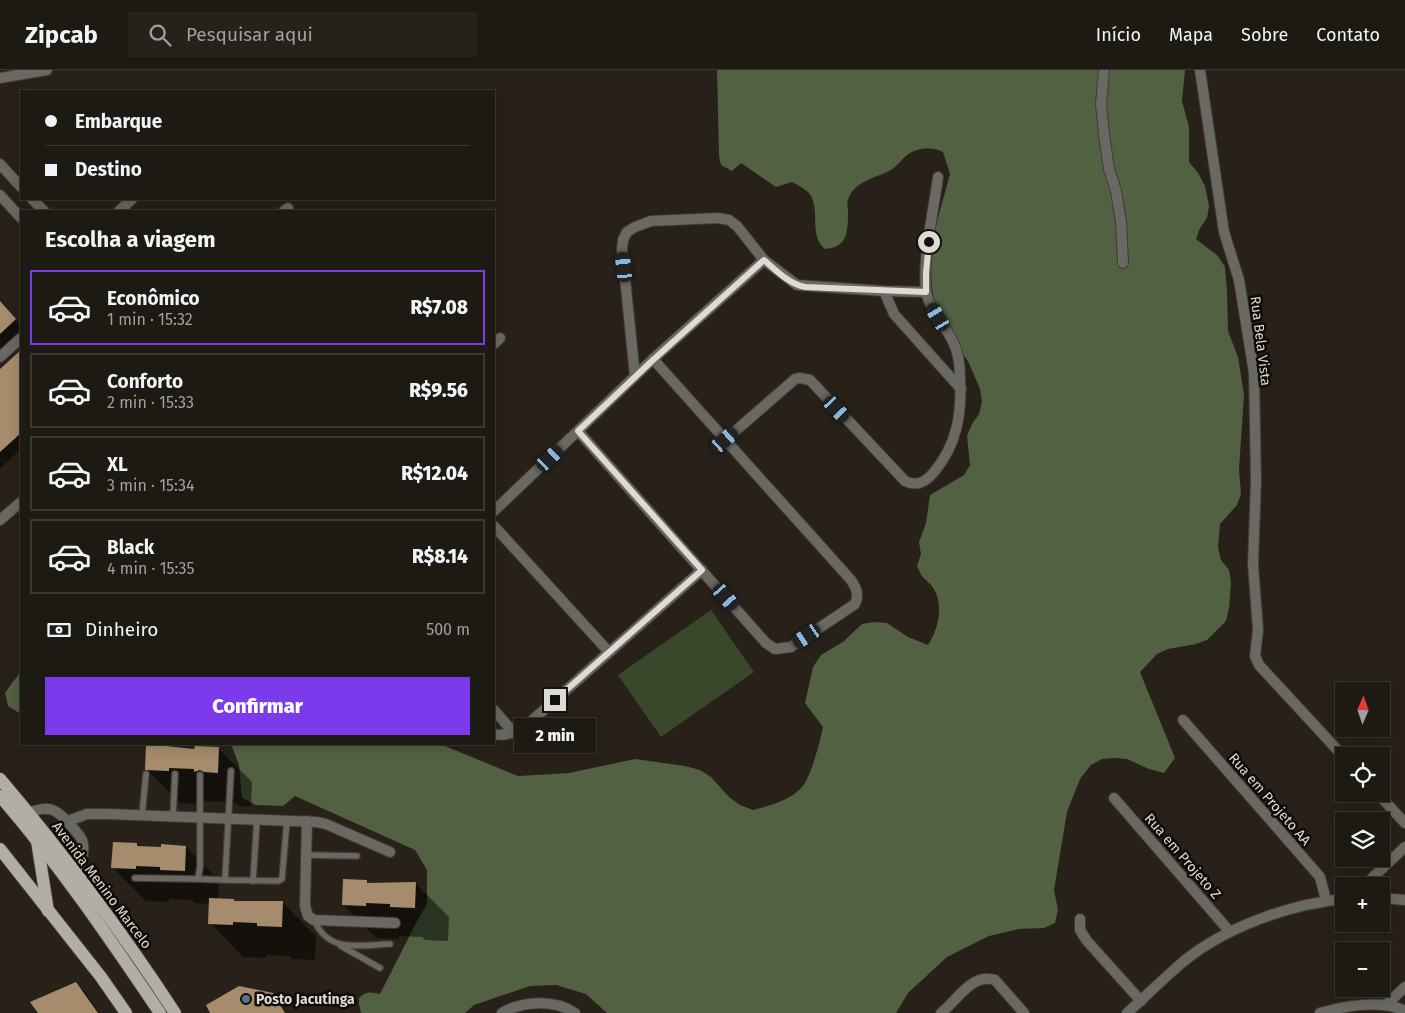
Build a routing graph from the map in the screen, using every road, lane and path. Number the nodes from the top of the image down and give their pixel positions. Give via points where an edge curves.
1 (47, 70) edge
2 (1104, 70) edge
3 (1200, 70) edge
4 (0, 78) edge
5 (0, 164) edge
6 (938, 177) dead end
7 (20, 186) edge
8 (0, 195) edge
9 (33, 200) edge
10 (131, 200) edge
11 (43, 210) edge
12 (119, 210) edge
13 (20, 217) edge
14 (764, 260) junction
15 (1123, 263) dead end
16 (884, 292) junction
17 (926, 292) junction
18 (20, 339) edge
19 (0, 357) edge
20 (653, 360) junction
21 (635, 376) junction
22 (961, 389) junction
23 (578, 431) junction
24 (725, 440) junction
25 (20, 503) edge
26 (495, 510) edge
27 (0, 520) edge
28 (495, 527) edge
29 (702, 570) junction
30 (610, 652) junction
31 (495, 711) edge
32 (1183, 720) dead end
33 (513, 732) junction
34 (495, 734) edge
35 (1335, 747) edge
36 (231, 771) dead end
37 (146, 774) dead end
38 (175, 774) dead end
39 (200, 775) dead end
40 (0, 779) edge
41 (0, 796) edge
42 (1114, 798) dead end
43 (1385, 802) edge
44 (23, 815) junction
45 (142, 815) junction
46 (173, 816) junction
47 (200, 818) junction
48 (229, 818) junction
49 (256, 819) junction
50 (287, 820) junction
51 (68, 821) junction
52 (307, 821) junction
53 (1405, 823) edge
54 (37, 839) junction
55 (1405, 847) edge
56 (0, 849) edge
57 (390, 852) dead end
58 (306, 855) junction
59 (356, 856) dead end
60 (76, 875) junction
61 (1373, 877) edge
62 (135, 878) dead end
63 (198, 879) junction
64 (225, 880) junction
65 (253, 881) junction
66 (1390, 899) edge
67 (1326, 900) junction
68 (1335, 900) edge
69 (1405, 900) edge
70 (49, 912) junction
71 (1080, 919) dead end
72 (314, 920) junction
73 (395, 923) dead end
74 (1230, 932) junction
75 (390, 944) dead end
76 (340, 945) junction
77 (380, 968) dead end
78 (1405, 986) edge
79 (1141, 1001) junction
80 (1387, 1004) junction
81 (1405, 1011) edge
82 (126, 1013) edge
83 (160, 1013) edge
84 (175, 1013) edge
85 (502, 1013) edge
86 (575, 1013) edge
87 (941, 1013) edge
88 (1024, 1013) edge
89 (1127, 1013) edge
90 (1320, 1013) edge

1 - 4 street
2 - 15 street via 1101,104 1109,169 1121,222
3 - 35 street, Rua Bela Vista via 1224,232 1239,280 1254,373 1256,481 1253,564 1258,630 1255,656 1259,665
5 - 7 street
6 - 17 street
8 - 13 street
9 - 11 street
10 - 12 street
14 - 16 street via 797,285
14 - 20 street
14 - 21 street via 729,220 651,221 627,232 622,249
16 - 17 street
16 - 22 street via 894,314
17 - 22 street via 957,351
18 - 19 street
20 - 21 street
20 - 24 street
21 - 23 street
22 - 24 street via 961,412 952,444 935,471 918,484 905,481 805,378 795,379
23 - 26 street
23 - 29 street
24 - 29 street via 851,580 857,600 791,646 775,649 766,643
25 - 27 street
28 - 30 street
29 - 30 street
30 - 33 street via 528,724
31 - 33 street
32 - 67 street, Rua em Projeto AA via 1320,877
33 - 34 street
36 - 48 lane
37 - 45 lane
38 - 46 lane
39 - 47 lane
40 - 44 main road, Avenida Menino Marcelo
41 - 44 main road, Avenida Menino Marcelo
42 - 74 street, Rua em Projeto Z
43 - 53 street
44 - 51 street via 40,808 52,808
44 - 54 main road, Avenida Menino Marcelo
44 - 60 main road, Avenida Menino Marcelo
45 - 46 street
45 - 51 street via 87,814
46 - 47 street
47 - 48 street
47 - 63 lane
48 - 49 street
48 - 64 lane
49 - 50 street
49 - 65 lane
50 - 52 street
50 - 65 lane via 282,879
51 - 60 street via 83,842
52 - 57 street via 326,824
52 - 58 street
54 - 70 main road
54 - 83 main road, Avenida Menino Marcelo
55 - 61 street
56 - 70 main road
58 - 59 lane
58 - 72 street via 304,906 308,916
60 - 84 main road, Avenida Menino Marcelo
62 - 63 lane
63 - 64 lane
64 - 65 lane
66 - 69 street
67 - 68 street
67 - 74 street via 1270,916
70 - 82 main road
71 - 79 street via 1080,930 1087,941
72 - 73 street
72 - 76 lane via 319,931
74 - 79 street via 1185,961
75 - 76 lane
76 - 77 lane
78 - 80 street
79 - 89 street
80 - 81 street
80 - 90 street via 1352,1006
85 - 86 street via 540,1003
87 - 88 street via 981,978 995,980

